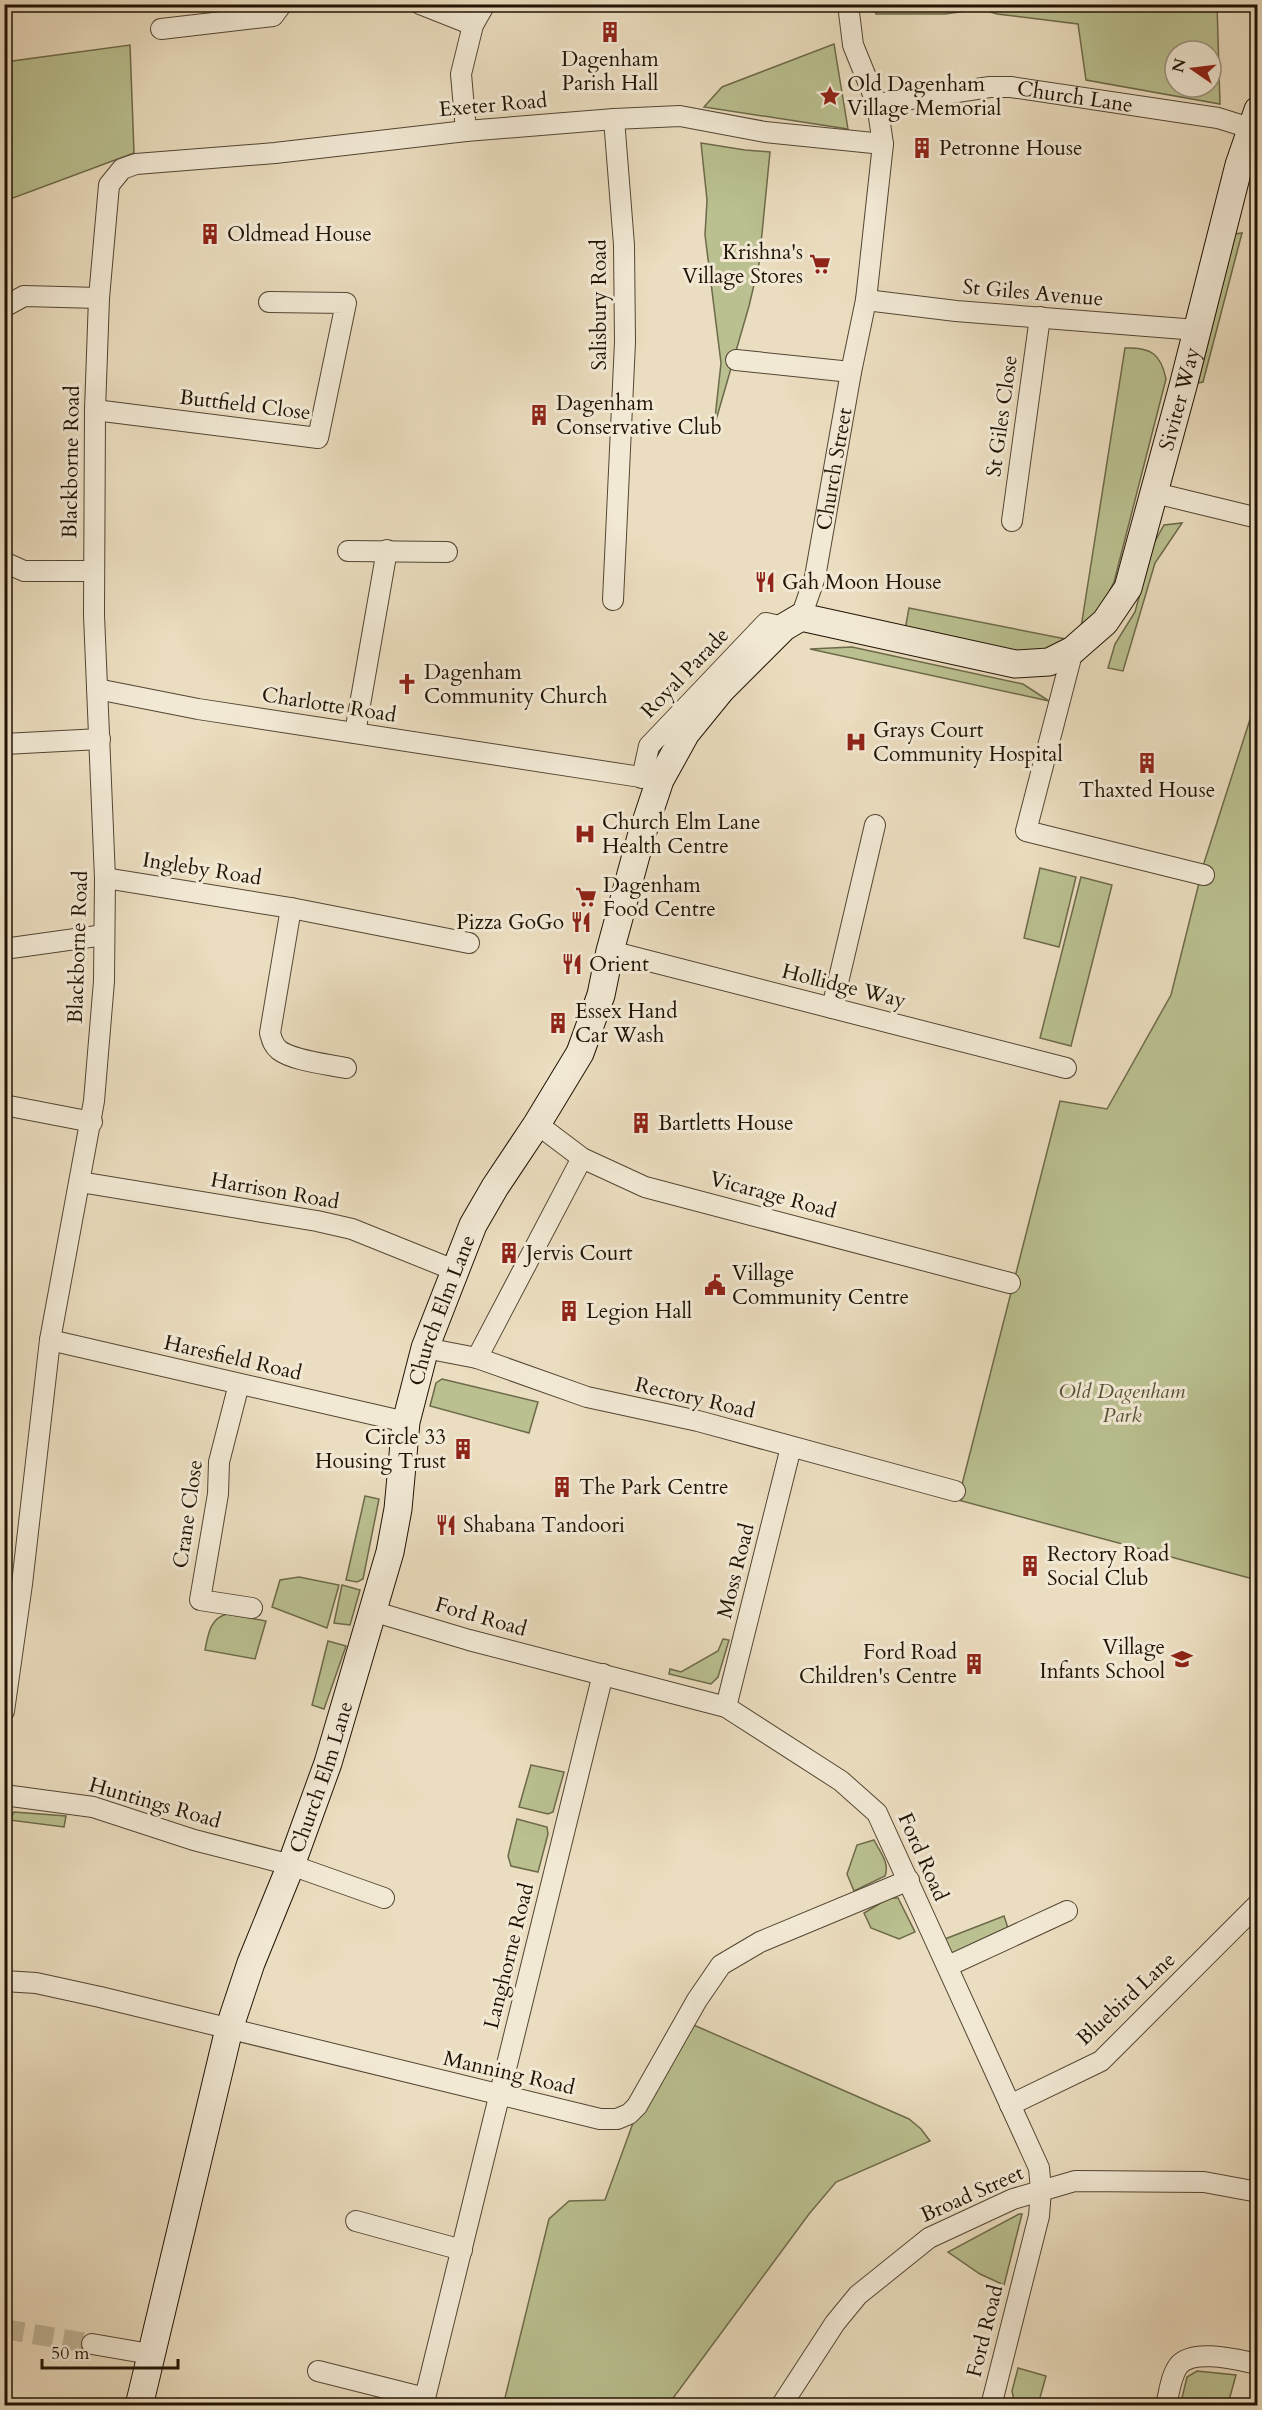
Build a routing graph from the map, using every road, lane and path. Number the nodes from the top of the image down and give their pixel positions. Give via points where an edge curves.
1 (282, 4) edge
2 (420, 4) edge
3 (485, 4) edge
4 (848, 4) edge
5 (473, 25) junction
6 (161, 29) dead end
7 (877, 104) junction
8 (614, 119) junction
9 (1254, 119) edge
10 (466, 131) junction
11 (883, 144) junction
12 (114, 180) joint
13 (99, 298) junction
14 (866, 300) junction
15 (269, 302) dead end
16 (4, 307) edge
17 (1040, 317) junction
18 (1197, 330) junction
19 (736, 360) dead end
20 (851, 372) junction
21 (95, 410) junction
22 (1155, 493) junction
23 (1257, 518) edge
24 (1012, 521) dead end
25 (348, 550) dead end
26 (387, 550) junction
27 (447, 552) dead end
28 (4, 562) edge
29 (93, 571) junction
30 (613, 600) dead end
31 (792, 622) junction
32 (1073, 650) junction
33 (97, 689) junction
34 (355, 733) junction
35 (100, 739) junction
36 (4, 744) edge
37 (651, 779) junction
38 (875, 825) dead end
39 (1204, 875) dead end
40 (105, 878) junction
41 (291, 908) junction
42 (104, 935) junction
43 (469, 943) dead end
44 (4, 949) edge
45 (610, 951) junction
46 (832, 1008) junction
47 (346, 1068) dead end
48 (1066, 1068) dead end
49 (4, 1105) edge
50 (92, 1122) junction
51 (537, 1124) junction
52 (582, 1158) junction
53 (80, 1182) junction
54 (454, 1270) junction
55 (1010, 1282) dead end
56 (50, 1340) junction
57 (425, 1348) junction
58 (477, 1358) junction
59 (239, 1384) junction
60 (406, 1422) junction
61 (791, 1446) junction
62 (955, 1491) dead end
63 (252, 1608) dead end
64 (372, 1611) junction
65 (603, 1674) junction
66 (726, 1707) junction
67 (4, 1712) edge
68 (4, 1795) edge
69 (291, 1864) junction
70 (909, 1880) junction
71 (384, 1898) dead end
72 (1257, 1904) edge
73 (1067, 1911) dead end
74 (948, 1966) junction
75 (4, 1981) edge
76 (229, 2030) junction
77 (499, 2096) junction
78 (1010, 2105) junction
79 (1041, 2190) junction
80 (1257, 2192) edge
81 (356, 2221) dead end
82 (462, 2250) junction
83 (92, 2344) tunnel mouth
84 (150, 2354) junction
85 (1257, 2364) edge
86 (318, 2371) dead end
87 (424, 2402) edge
88 (139, 2406) edge
89 (782, 2406) edge
90 (991, 2406) edge
91 (1166, 2406) edge

1 - 6 street via 273,16
2 - 5 street
3 - 5 street
4 - 7 street, Church Street via 853,45
5 - 10 street via 461,74
7 - 9 street, Church Lane via 1011,87 1218,118
7 - 11 street, Church Street
8 - 10 street, Exeter Road
8 - 11 street, Exeter Road via 680,116 765,132
8 - 30 street, Salisbury Road via 624,245 625,342
9 - 18 street, Siviter Way
10 - 12 street, Exeter Road via 136,164 122,169
11 - 14 street, Church Street
12 - 13 street, Blackborne Road via 109,185
13 - 16 street via 24,296
13 - 21 street, Blackborne Road
14 - 17 street, St Giles Avenue
14 - 20 street, Church Street
15 - 21 street, Buttfield Close via 346,303 318,438
17 - 18 street, St Giles Avenue
17 - 24 street, St Giles Close
18 - 22 street, Siviter Way
19 - 20 street
20 - 31 street, Church Street via 815,577
21 - 29 street, Blackborne Road
22 - 23 street
22 - 32 street, Siviter Way via 1128,588 1105,622
25 - 26 street
26 - 27 street
26 - 34 street
28 - 29 street via 24,571
29 - 33 street, Blackborne Road
31 - 32 street, Siviter Way via 1015,664 1049,662
31 - 37 street, Church Street via 721,690
32 - 39 street via 1026,831
33 - 34 street, Charlotte Road
33 - 35 street, Blackborne Road
34 - 37 street, Charlotte Road
35 - 36 street
35 - 40 street, Blackborne Road
37 - 45 street, Church Elm Lane via 641,837
38 - 46 street
40 - 41 street, Ingleby Road
40 - 42 street, Blackborne Road
41 - 43 street, Ingleby Road
41 - 47 street via 270,1033 273,1044 290,1056
42 - 44 street
42 - 50 street, Blackborne Road
45 - 46 street, Hollidge Way
45 - 51 street, Church Elm Lane via 601,995 580,1053
46 - 48 street, Hollidge Way
49 - 50 street
50 - 53 street, Blackborne Road
51 - 52 street, Vicarage Road
51 - 54 street, Church Elm Lane via 495,1187
52 - 55 street, Vicarage Road via 645,1187
52 - 58 street
53 - 54 street, Harrison Road via 352,1229
53 - 56 street, Blackborne Road
54 - 57 street, Church Elm Lane
56 - 59 street, Haresfield Road
56 - 67 street, Blackborne Road
57 - 58 street, Rectory Road
57 - 60 street, Church Elm Lane
58 - 61 street, Rectory Road via 587,1397
59 - 60 street, Haresfield Road
59 - 63 street, Crane Close via 219,1462 218,1494 200,1600
60 - 64 street, Church Elm Lane via 398,1509
61 - 62 street, Rectory Road
61 - 66 street, Moss Road
64 - 65 street, Ford Road
64 - 69 street, Church Elm Lane via 328,1763
65 - 66 street, Ford Road
65 - 77 street, Langhorne Road
66 - 70 street, Ford Road via 841,1781 877,1813
68 - 69 street, Huntings Road via 93,1807 194,1840
69 - 71 street, Church Elm Lane
69 - 76 street, Church Elm Lane
70 - 74 street, Ford Road via 929,1932
70 - 77 street, Manning Road via 760,1942 721,1965 629,2114 617,2120 600,2120
72 - 78 street, Bluebird Lane via 1101,2061
73 - 74 street
74 - 78 street, Ford Road
75 - 76 street, Manning Road via 36,1983
76 - 77 street, Manning Road
76 - 84 street, Church Elm Lane
77 - 82 street, Langhorne Road
78 - 79 street, Ford Road via 1039,2168
79 - 80 street, Broad Street via 1075,2181 1116,2180 1204,2182
79 - 89 street, Broad Street via 929,2238 883,2274 858,2295 835,2323
79 - 90 street, Ford Road via 1036,2228
81 - 82 street
82 - 87 street, Langhorne Road
83 - 84 street
84 - 88 street, Church Elm Lane
85 - 91 street via 1209,2356 1188,2358 1178,2366
86 - 87 street, Langhorne Road

